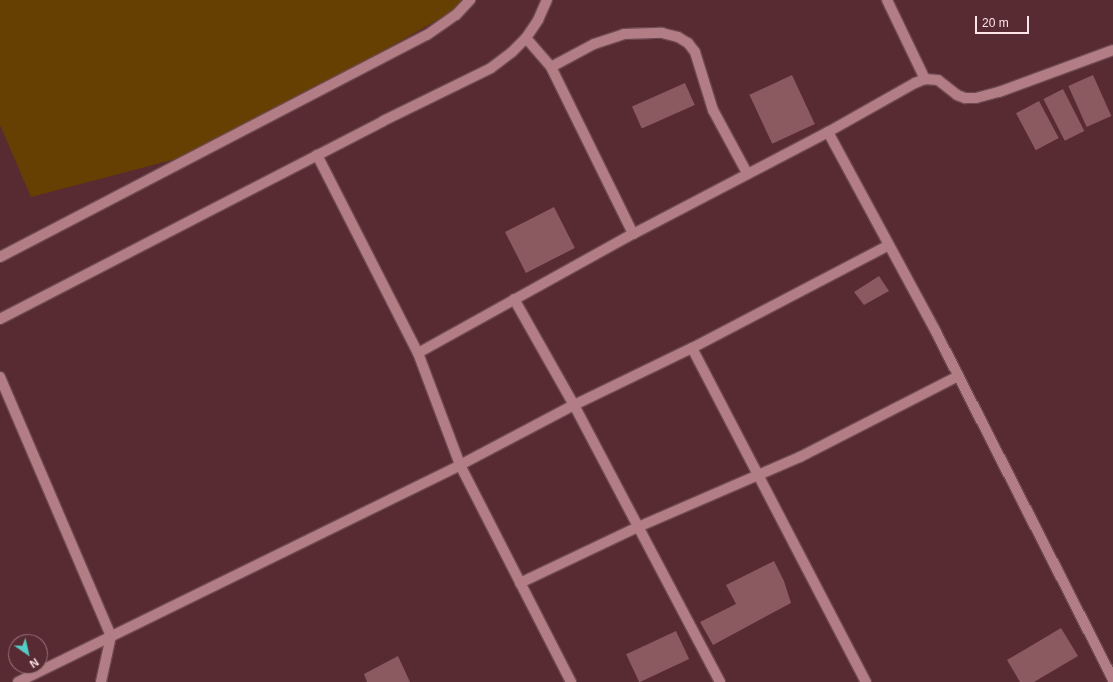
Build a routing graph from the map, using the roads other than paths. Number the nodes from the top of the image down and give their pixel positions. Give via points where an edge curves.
1 (470, 0) edge
2 (547, 0) edge
3 (887, 0) edge
4 (526, 38) junction
5 (1113, 50) edge
6 (551, 67) junction
7 (925, 79) junction
8 (828, 132) junction
9 (318, 155) junction
10 (747, 173) junction
11 (633, 234) junction
12 (889, 245) junction
13 (0, 257) edge
14 (514, 300) junction
15 (0, 319) edge
16 (692, 348) junction
17 (418, 353) junction
18 (0, 376) edge
19 (958, 376) junction
20 (574, 405) junction
21 (460, 465) junction
22 (759, 475) junction
23 (638, 527) junction
24 (520, 583) junction
25 (111, 636) junction
26 (1113, 680) edge
27 (18, 682) edge
28 (101, 682) edge
29 (570, 682) edge
30 (720, 682) edge
31 (866, 682) edge

1 - 13 street via 456,15 427,35
2 - 4 street
3 - 7 street
4 - 6 street
4 - 9 street via 491,68
5 - 7 street via 976,98 965,98 938,80
6 - 10 street via 594,44 624,34 662,33 678,37 688,43 695,52 713,110
6 - 11 street
7 - 8 street
8 - 10 street
8 - 12 street
9 - 15 street
9 - 17 street
10 - 11 street
11 - 14 street
12 - 16 street
12 - 19 street
14 - 17 street
14 - 20 street
16 - 20 street
16 - 22 street
17 - 21 street
18 - 25 street
19 - 22 street via 800,457
19 - 26 street
20 - 21 street
20 - 23 street
21 - 24 street
21 - 25 street
22 - 23 street
22 - 31 street
23 - 24 street
23 - 30 street
24 - 29 street
25 - 27 street
25 - 28 street

